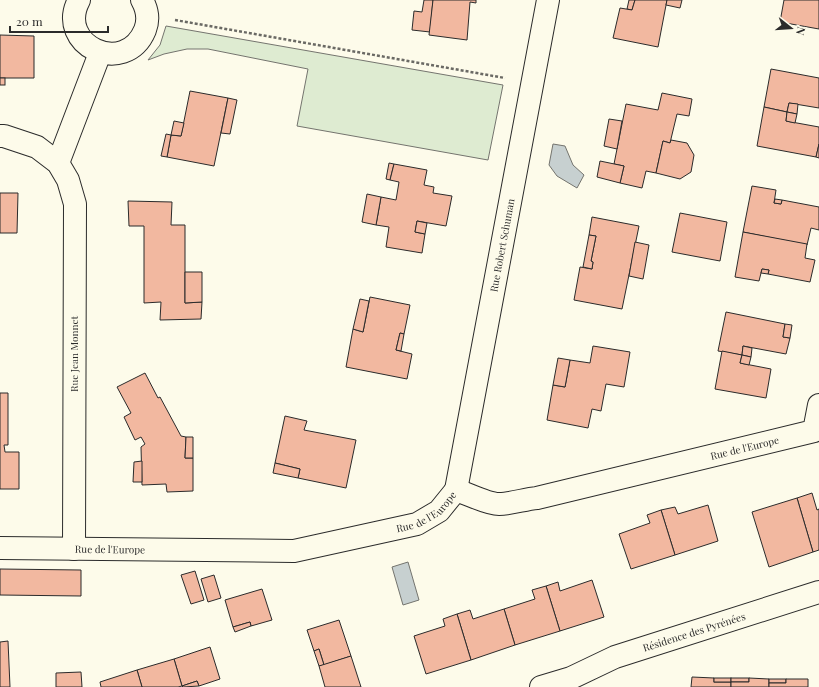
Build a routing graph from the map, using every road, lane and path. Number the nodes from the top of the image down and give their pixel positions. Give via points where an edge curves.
1 (79, 0) edge
2 (548, 0) edge
3 (145, 7) edge
4 (100, 53) junction
5 (533, 82) junction
6 (0, 136) edge
7 (58, 163) junction
8 (819, 405) edge
9 (456, 490) junction
10 (0, 548) edge
11 (74, 548) junction
12 (819, 592) edge
13 (577, 682) edge
14 (542, 687) edge

1 - 4 street via 73,18 76,30 90,48
2 - 5 street, Rue Robert Schuman
3 - 4 street via 146,26 142,37 134,46 124,52
3 - 5 path via 180,21
4 - 7 street
5 - 9 street, Rue Robert Schuman
6 - 7 street, Rue Jean Monnet via 37,147
7 - 11 street, Rue Jean Monnet via 68,180 75,204
8 - 9 street, Rue de l'Europe via 814,431 545,496 499,504
9 - 11 street, Rue de l'Europe via 438,511 417,524 294,551
10 - 11 street, Rue de l'Europe
12 - 13 street, Résidence des Pyrénées via 615,657
13 - 14 street, Résidence des Pyrénées

